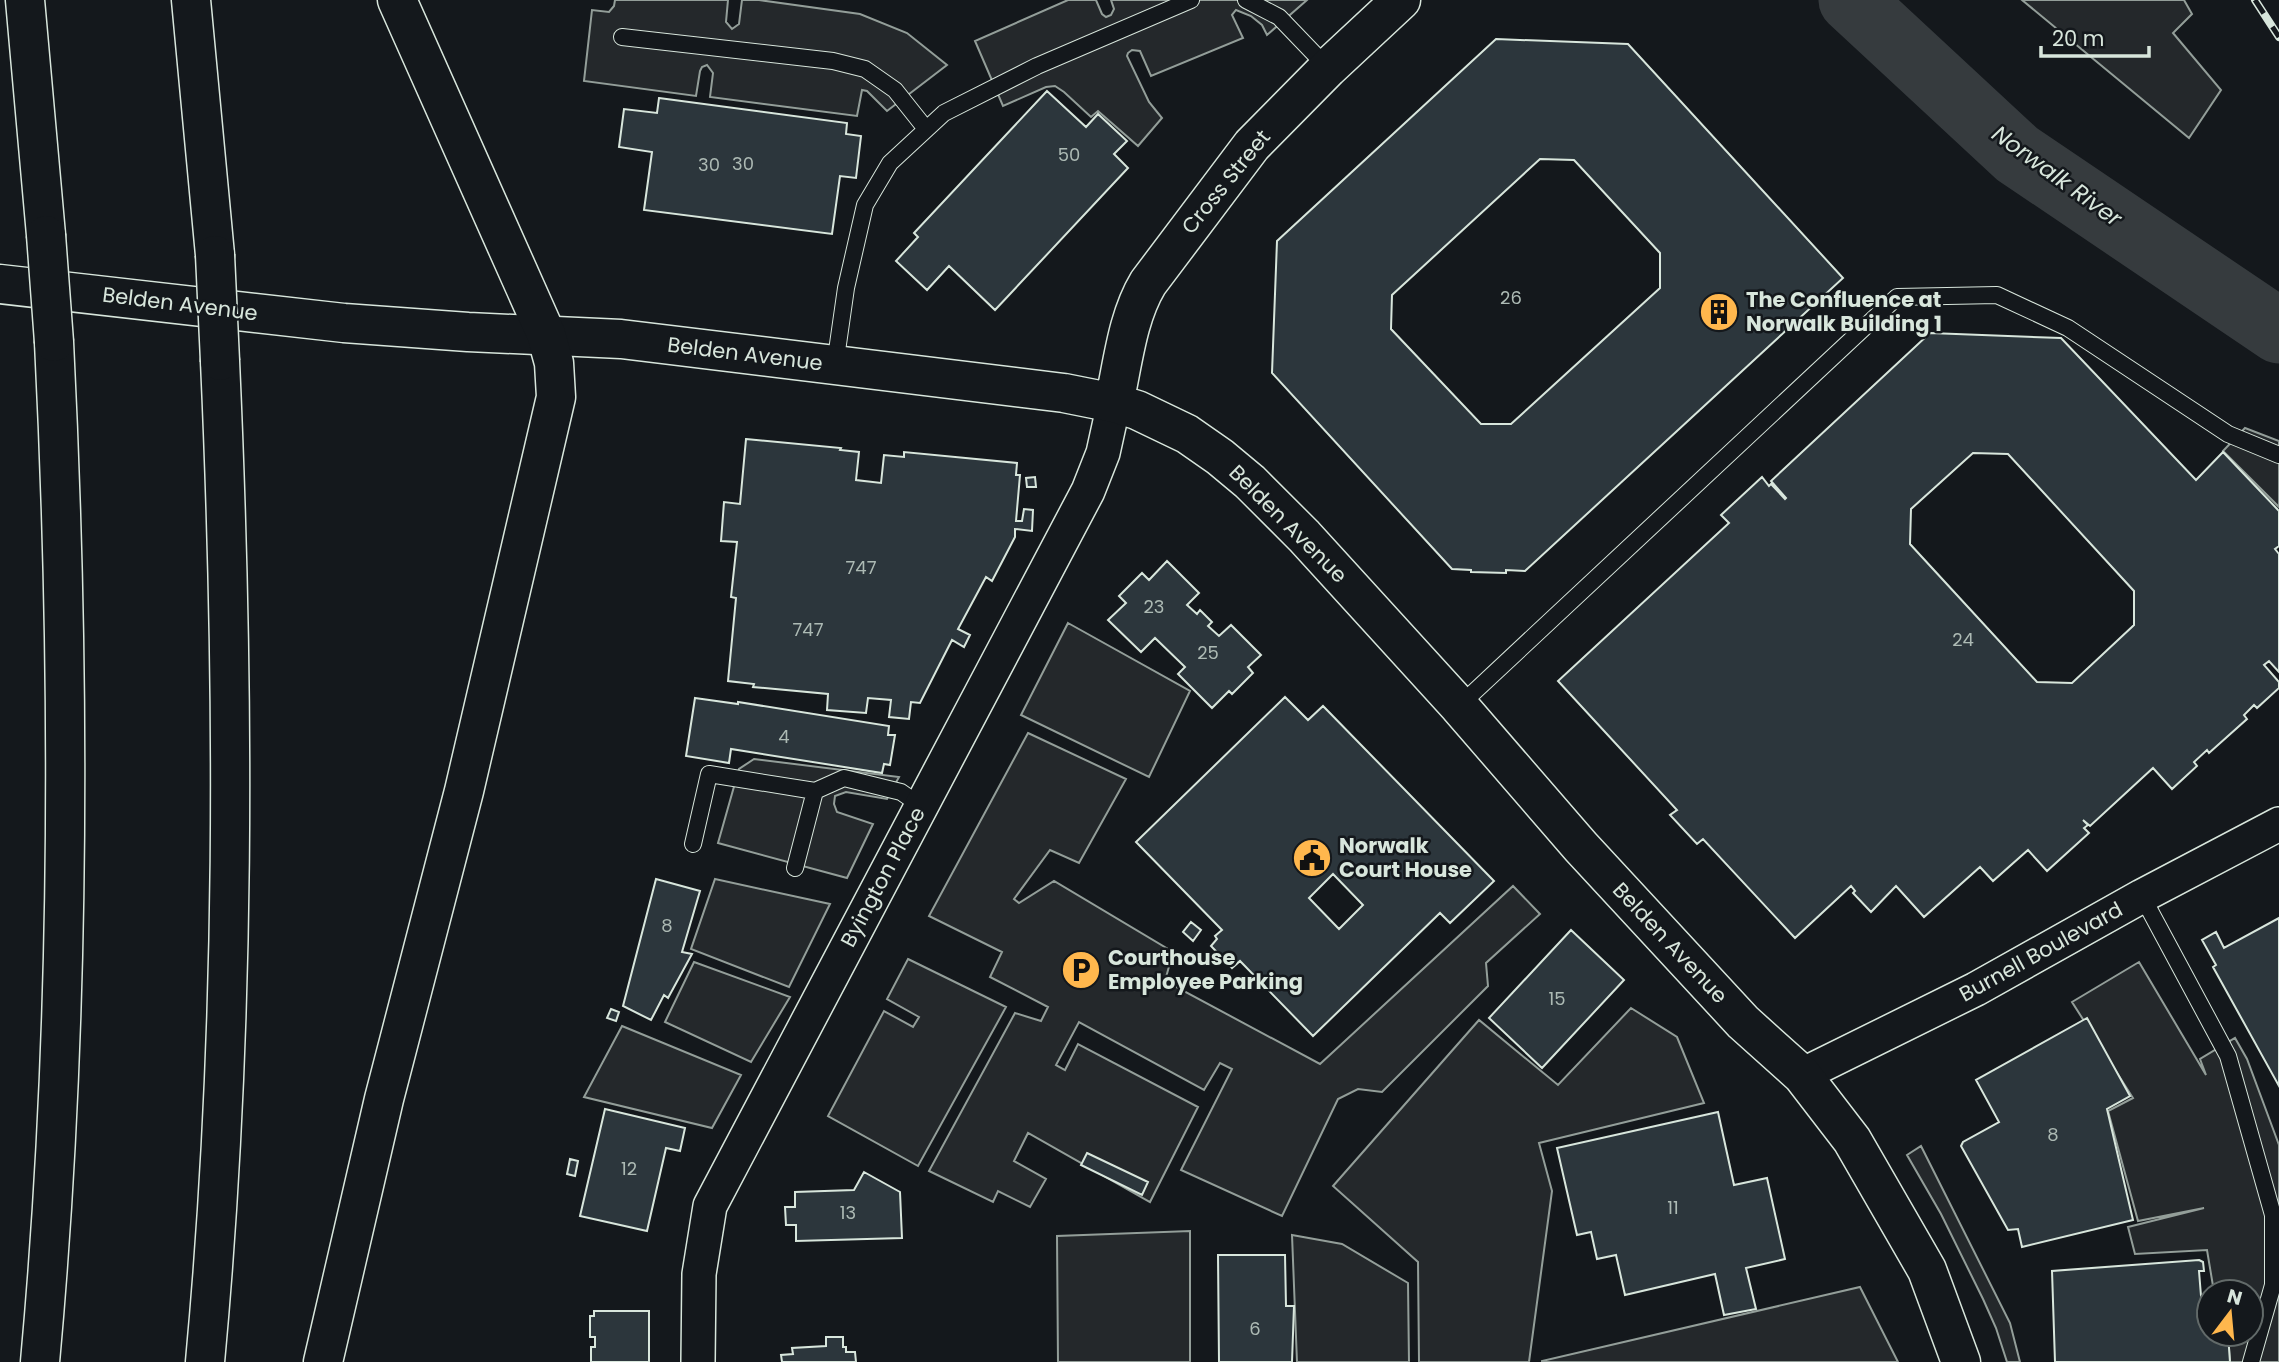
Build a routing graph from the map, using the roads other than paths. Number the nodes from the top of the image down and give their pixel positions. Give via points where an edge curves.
1 (25, 0) edge
2 (191, 0) edge
3 (397, 0) edge
4 (1191, 0) edge
5 (1247, 0) edge
6 (1387, 5) edge
7 (622, 37) dead end
8 (1328, 68) junction
9 (926, 129) junction
10 (0, 284) edge
11 (546, 334) junction
12 (835, 365) junction
13 (1114, 403) junction
14 (2279, 455) edge
15 (1459, 706) junction
16 (815, 792) junction
17 (921, 806) junction
18 (2279, 824) edge
19 (693, 844) dead end
20 (794, 868) dead end
21 (2142, 896) junction
22 (1802, 1075) junction
23 (40, 1362) edge
24 (205, 1362) edge
25 (323, 1362) edge
26 (698, 1362) edge
27 (1961, 1362) edge
28 (2250, 1362) edge

1 - 23 main road, bridge via 54,342 65,799 64,932
2 - 24 main road, bridge via 215,255 229,671 229,949
3 - 11 main road
4 - 9 lane via 1037,66 944,113
5 - 8 lane via 1279,17
6 - 8 main road, Cross Street
7 - 9 lane via 833,61 865,69 895,90
8 - 13 main road, Cross Street via 1252,145 1140,295
9 - 12 lane via 890,163 865,205
10 - 11 main road, Belden Avenue via 344,323
11 - 12 main road, Belden Avenue
11 - 25 main road via 557,379 553,417
12 - 13 main road, Belden Avenue
13 - 15 main road, Belden Avenue via 1187,434 1250,482
13 - 17 street, Byington Place via 1103,453 1088,491
14 - 15 lane via 2228,434 2068,328 1997,295 1897,297
15 - 22 main road, Belden Avenue via 1546,809 1707,983
16 - 17 lane via 844,778 901,792
16 - 19 lane via 709,774
16 - 20 lane
17 - 26 street, Byington Place via 710,1206 699,1274
18 - 21 street, Burnell Boulevard
21 - 22 street, Burnell Boulevard via 1976,989
21 - 28 lane via 2228,1056 2273,1215 2273,1285
22 - 27 main road, Belden Avenue via 1852,1140 1927,1270

